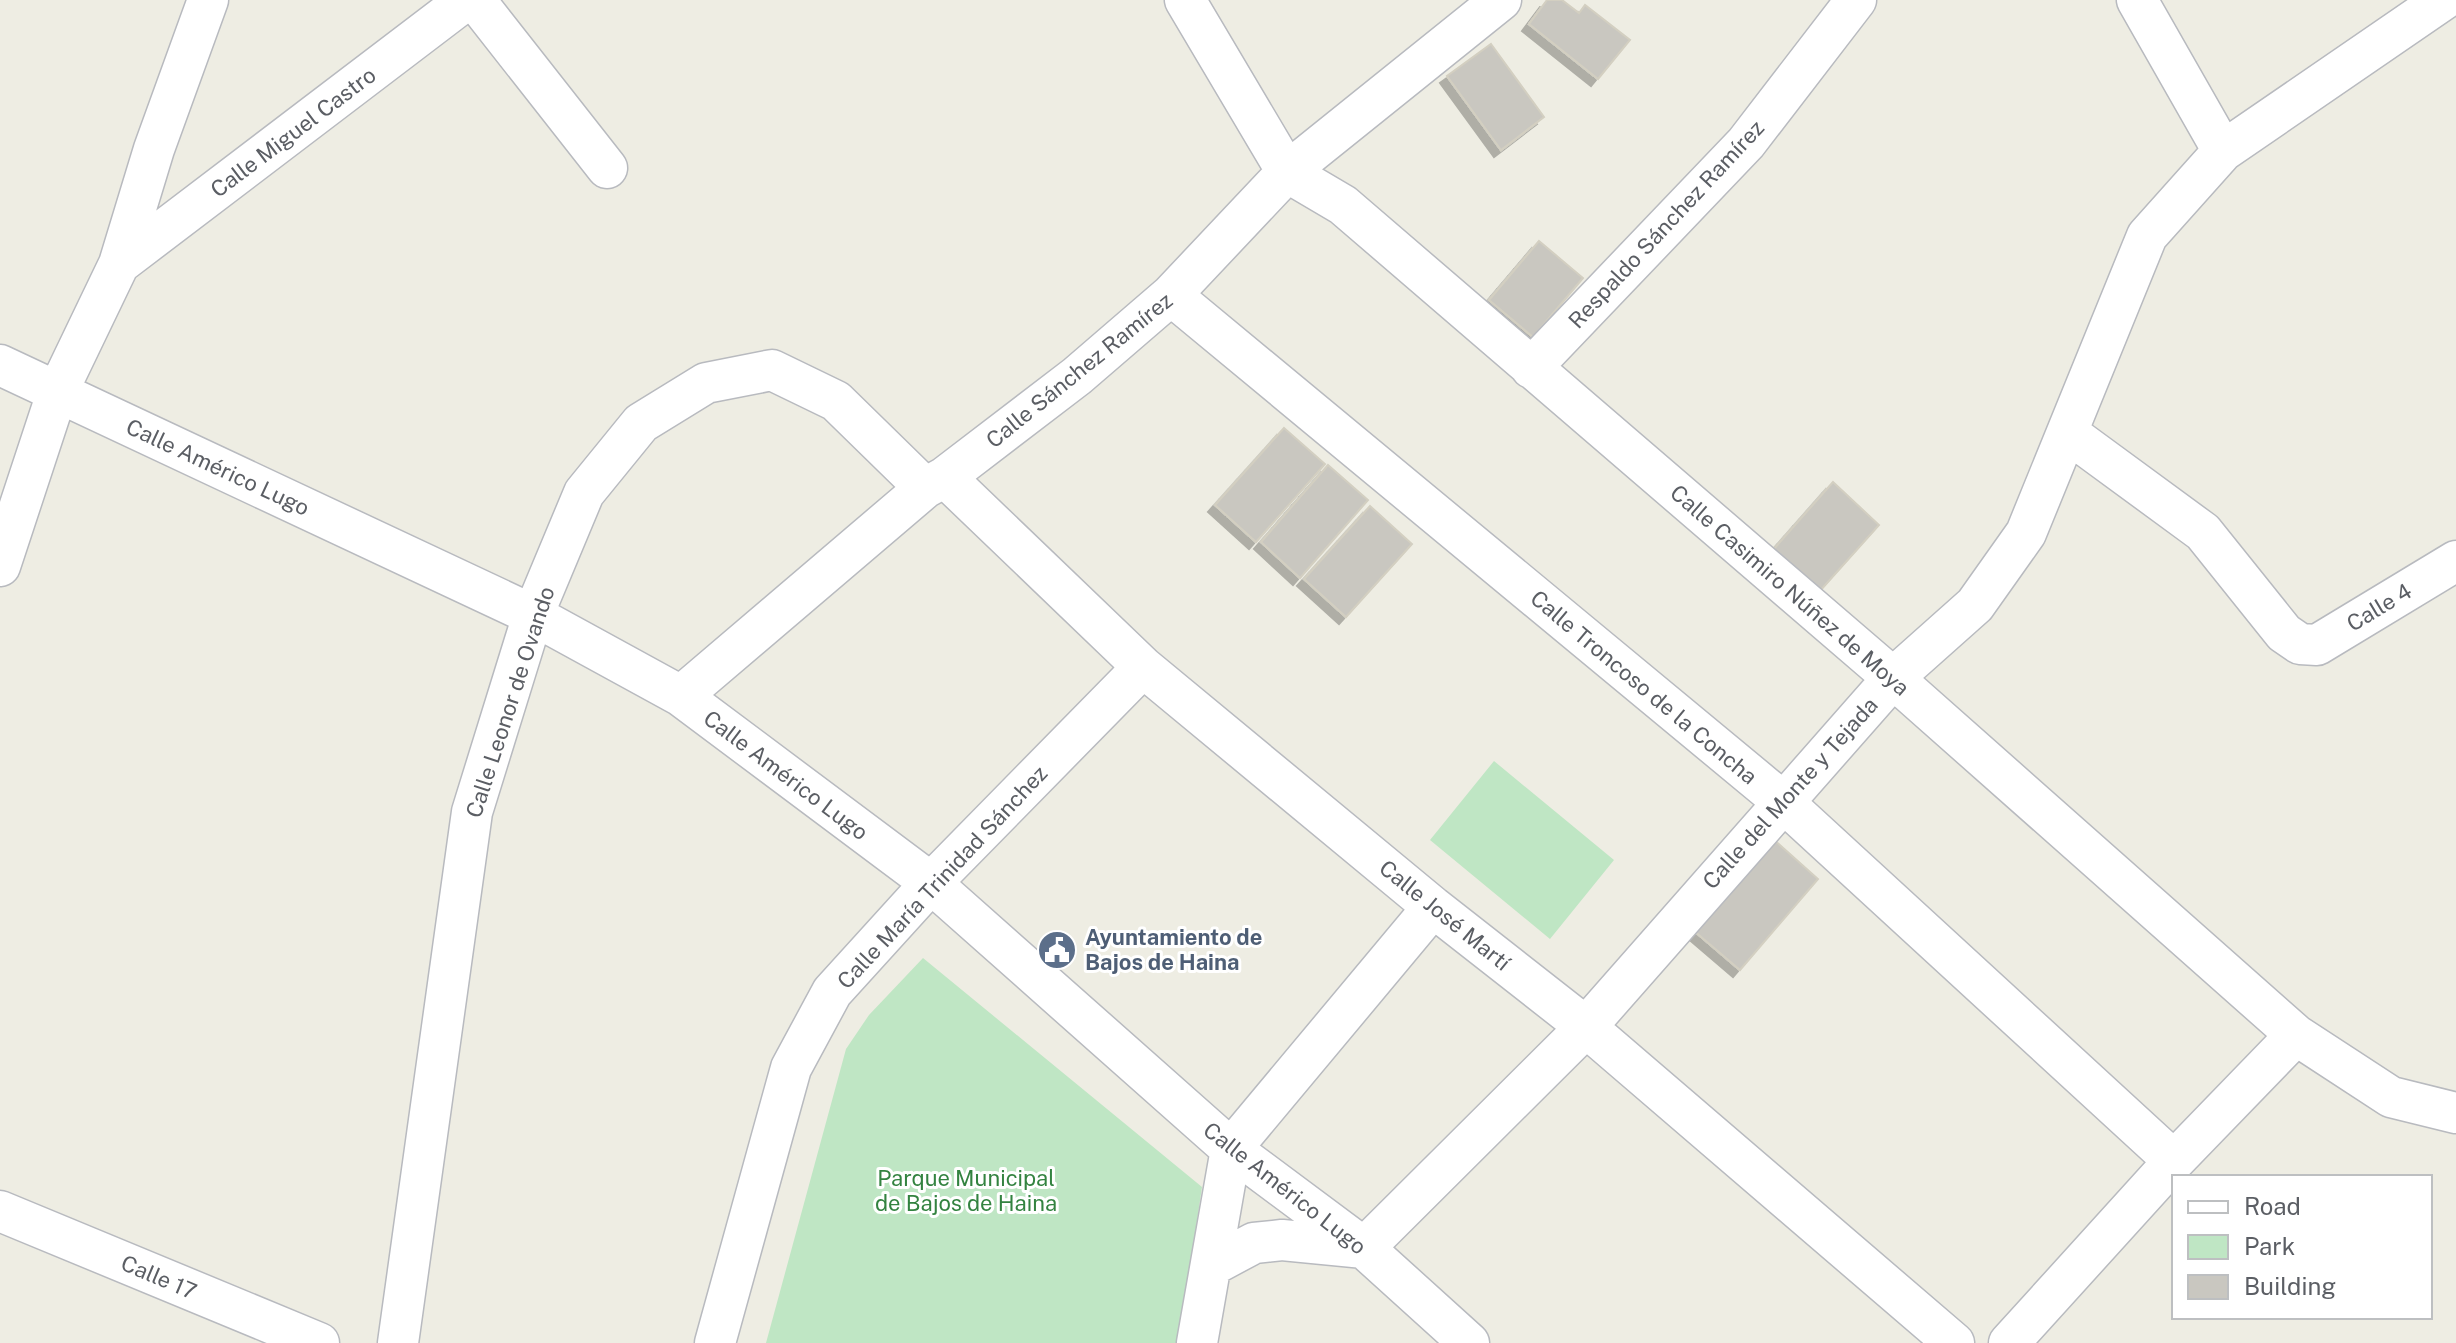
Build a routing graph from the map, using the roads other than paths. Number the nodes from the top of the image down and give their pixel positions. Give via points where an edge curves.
1 (208, 0) edge
2 (466, 0) edge
3 (475, 0) edge
4 (1185, 0) edge
5 (1501, 0) edge
6 (1856, 0) edge
7 (2137, 0) edge
8 (2443, 0) edge
9 (2223, 151) junction
10 (607, 168) dead end
11 (1287, 172) junction
12 (119, 264) junction
13 (1171, 295) junction
14 (0, 365) edge
15 (1531, 368) junction
16 (57, 393) junction
17 (2068, 433) junction
18 (935, 483) junction
19 (2456, 561) edge
20 (0, 566) edge
21 (533, 615) junction
22 (1143, 667) junction
23 (1893, 678) junction
24 (681, 696) junction
25 (1782, 801) junction
26 (931, 883) junction
27 (1433, 907) junction
28 (1586, 1027) junction
29 (2296, 1035) junction
30 (2456, 1113) edge
31 (1231, 1149) junction
32 (2174, 1161) junction
33 (0, 1211) edge
34 (1364, 1248) junction
35 (1211, 1266) junction
36 (319, 1343) edge
37 (398, 1343) edge
38 (715, 1343) edge
39 (1197, 1343) edge
40 (1469, 1343) edge
41 (1954, 1343) edge
42 (2009, 1343) edge

1 - 12 street
2 - 12 street, Calle Miguel Castro
3 - 10 street
4 - 11 street, Calle Casimiro Núñez de Moya
5 - 11 street, Calle Sánchez Ramírez
6 - 15 street, Respaldo Sánchez Ramírez via 1746,143
7 - 9 street
8 - 9 street, Calle del Monte y Tejada
9 - 17 street, Calle del Monte y Tejada via 2147,236
11 - 13 street, Calle Sánchez Ramírez
11 - 15 street, Calle Casimiro Núñez de Moya via 1343,205
12 - 16 street
13 - 18 street, Calle Sánchez Ramírez via 1077,376
13 - 25 street, Calle Troncoso de la Concha
14 - 16 street, Calle Américo Lugo
15 - 23 street, Calle Casimiro Núñez de Moya
16 - 20 street
16 - 21 street, Calle Américo Lugo
17 - 19 street, Calle 4 via 2203,532 2284,633 2300,644 2317,645
17 - 23 street, Calle del Monte y Tejada via 2026,533 1984,593
18 - 21 street, Calle Leonor de Ovando via 836,401 772,370 706,383 641,423 584,493
18 - 22 street, Calle José Martí
18 - 24 street, Calle Sánchez Ramírez
21 - 24 street, Calle Américo Lugo
21 - 37 street, Calle Leonor de Ovando via 472,812
22 - 26 street, Calle María Trinidad Sánchez
22 - 27 street, Calle José Martí
23 - 25 street, Calle del Monte y Tejada
23 - 29 street, Calle Casimiro Núñez de Moya
24 - 26 street, Calle Américo Lugo
25 - 28 street, Calle del Monte y Tejada
25 - 32 street, Calle Troncoso de la Concha
26 - 31 street, Calle Américo Lugo
26 - 38 street, Calle María Trinidad Sánchez via 832,992 791,1068
27 - 28 street, Calle José Martí
27 - 31 street
28 - 34 street, Calle del Monte y Tejada
28 - 41 street, Calle José Martí
29 - 30 street, Calle Casimiro Núñez de Moya via 2391,1097
29 - 32 street
31 - 34 street, Calle Américo Lugo
31 - 35 street
32 - 42 street
33 - 36 street, Calle 17
34 - 35 street via 1282,1240 1254,1243
34 - 40 street, Calle Américo Lugo
35 - 39 street

